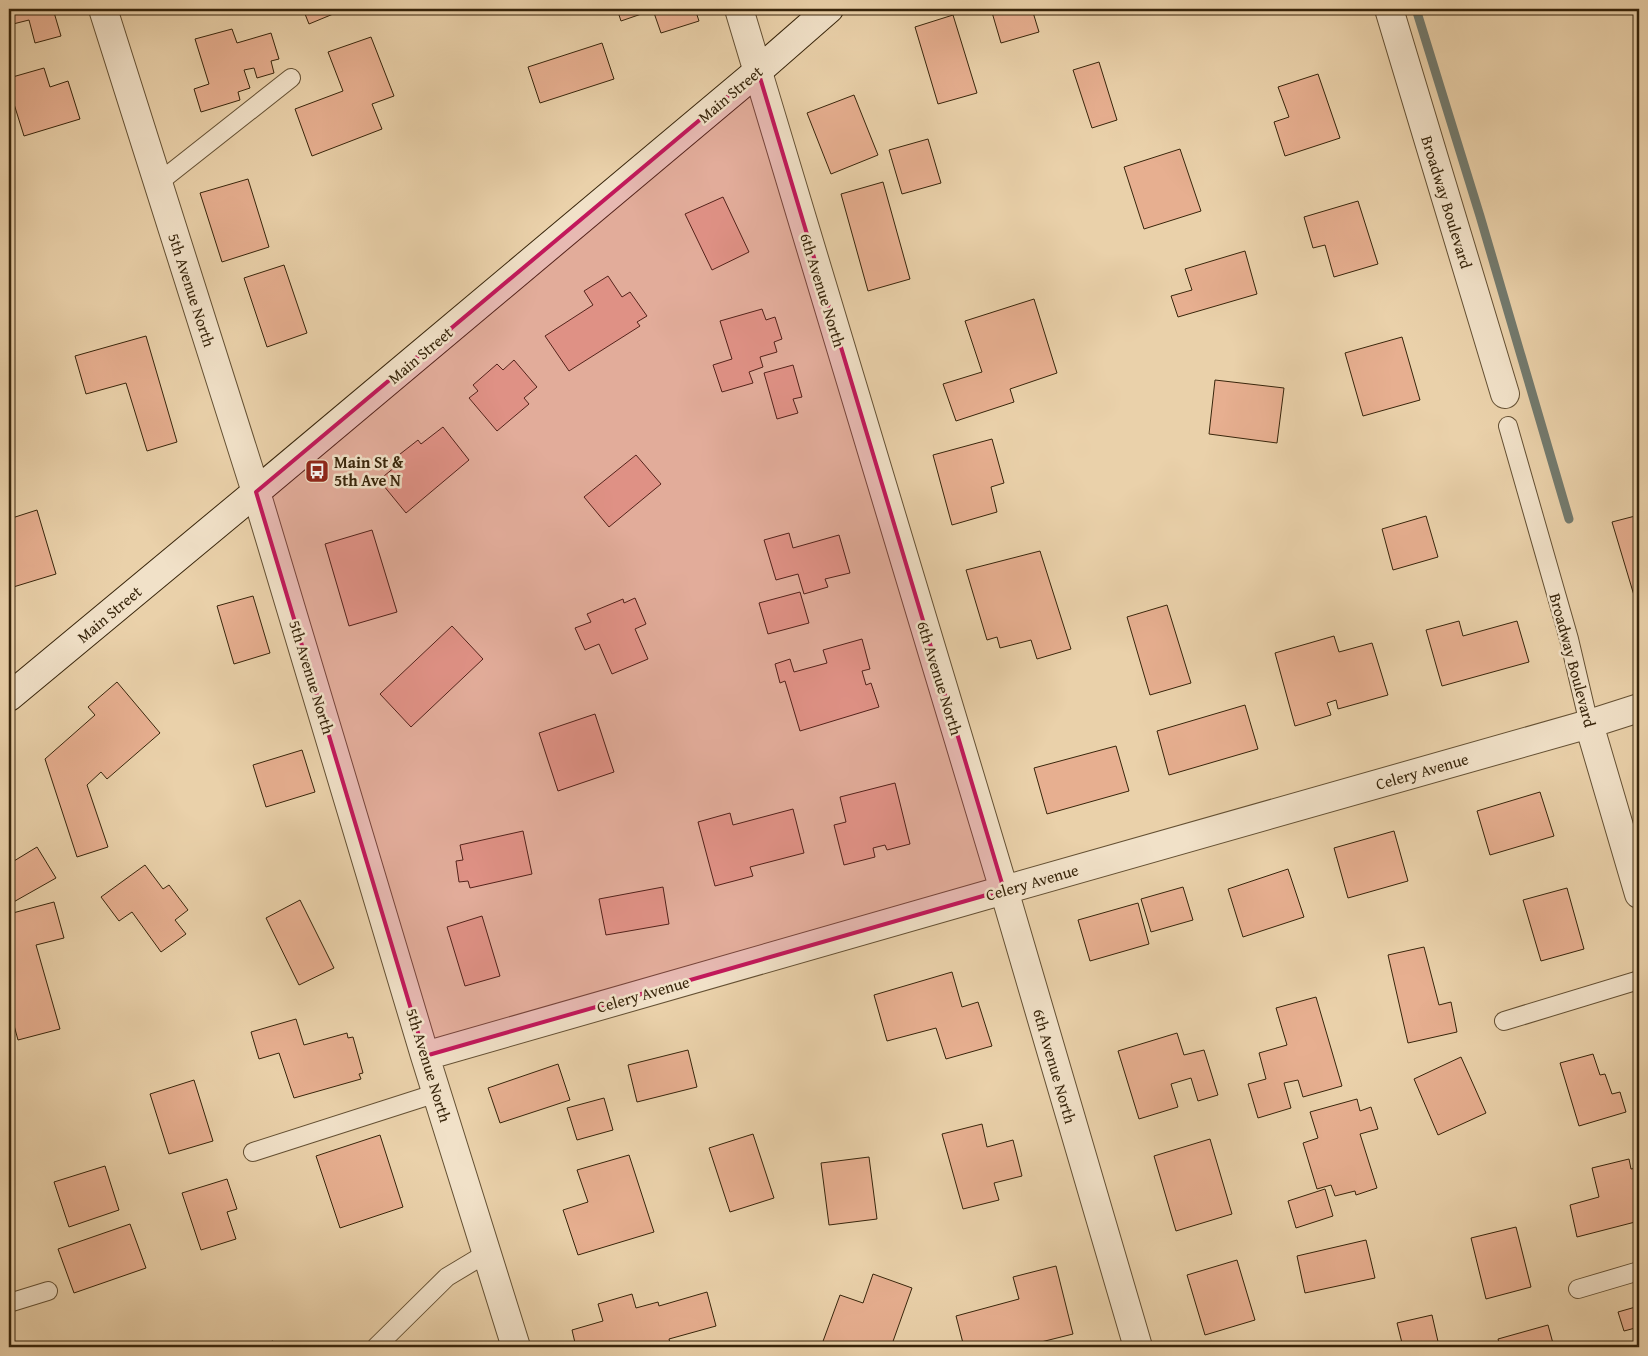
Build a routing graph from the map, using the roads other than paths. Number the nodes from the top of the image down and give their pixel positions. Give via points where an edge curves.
1 (103, 9) edge
2 (739, 9) edge
3 (829, 9) edge
4 (1389, 9) edge
5 (758, 71) junction
6 (291, 78) dead end
7 (158, 183) junction
8 (1506, 394) dead end
9 (1508, 426) dead end
10 (256, 492) junction
11 (9, 697) edge
12 (1639, 708) edge
13 (1589, 724) junction
14 (1004, 890) junction
15 (1639, 894) edge
16 (1639, 980) edge
17 (1504, 1021) dead end
18 (426, 1056) junction
19 (437, 1093) junction
20 (253, 1152) dead end
21 (486, 1253) junction
22 (1639, 1271) edge
23 (1578, 1289) dead end
24 (48, 1291) dead end
25 (9, 1303) edge
26 (376, 1347) edge
27 (516, 1347) edge
28 (1138, 1347) edge

1 - 7 street, 5th Avenue North
2 - 5 street, 6th Avenue North
3 - 5 street, Main Street
4 - 8 street, Broadway Boulevard
5 - 10 street, Main Street
5 - 14 street, 6th Avenue North
6 - 7 lane
7 - 10 street, 5th Avenue North
9 - 13 lane, Broadway Boulevard via 1569,639
10 - 11 street, Main Street
10 - 18 street, 5th Avenue North
12 - 13 street, Celery Avenue
13 - 14 street, Celery Avenue
13 - 15 street, Broadway Boulevard
14 - 18 street, Celery Avenue
14 - 28 street, 6th Avenue North
16 - 17 lane
18 - 19 street, 5th Avenue North
19 - 20 lane
19 - 21 street, 5th Avenue North
21 - 26 lane via 448,1276
21 - 27 street, 5th Avenue North
22 - 23 lane
24 - 25 lane

